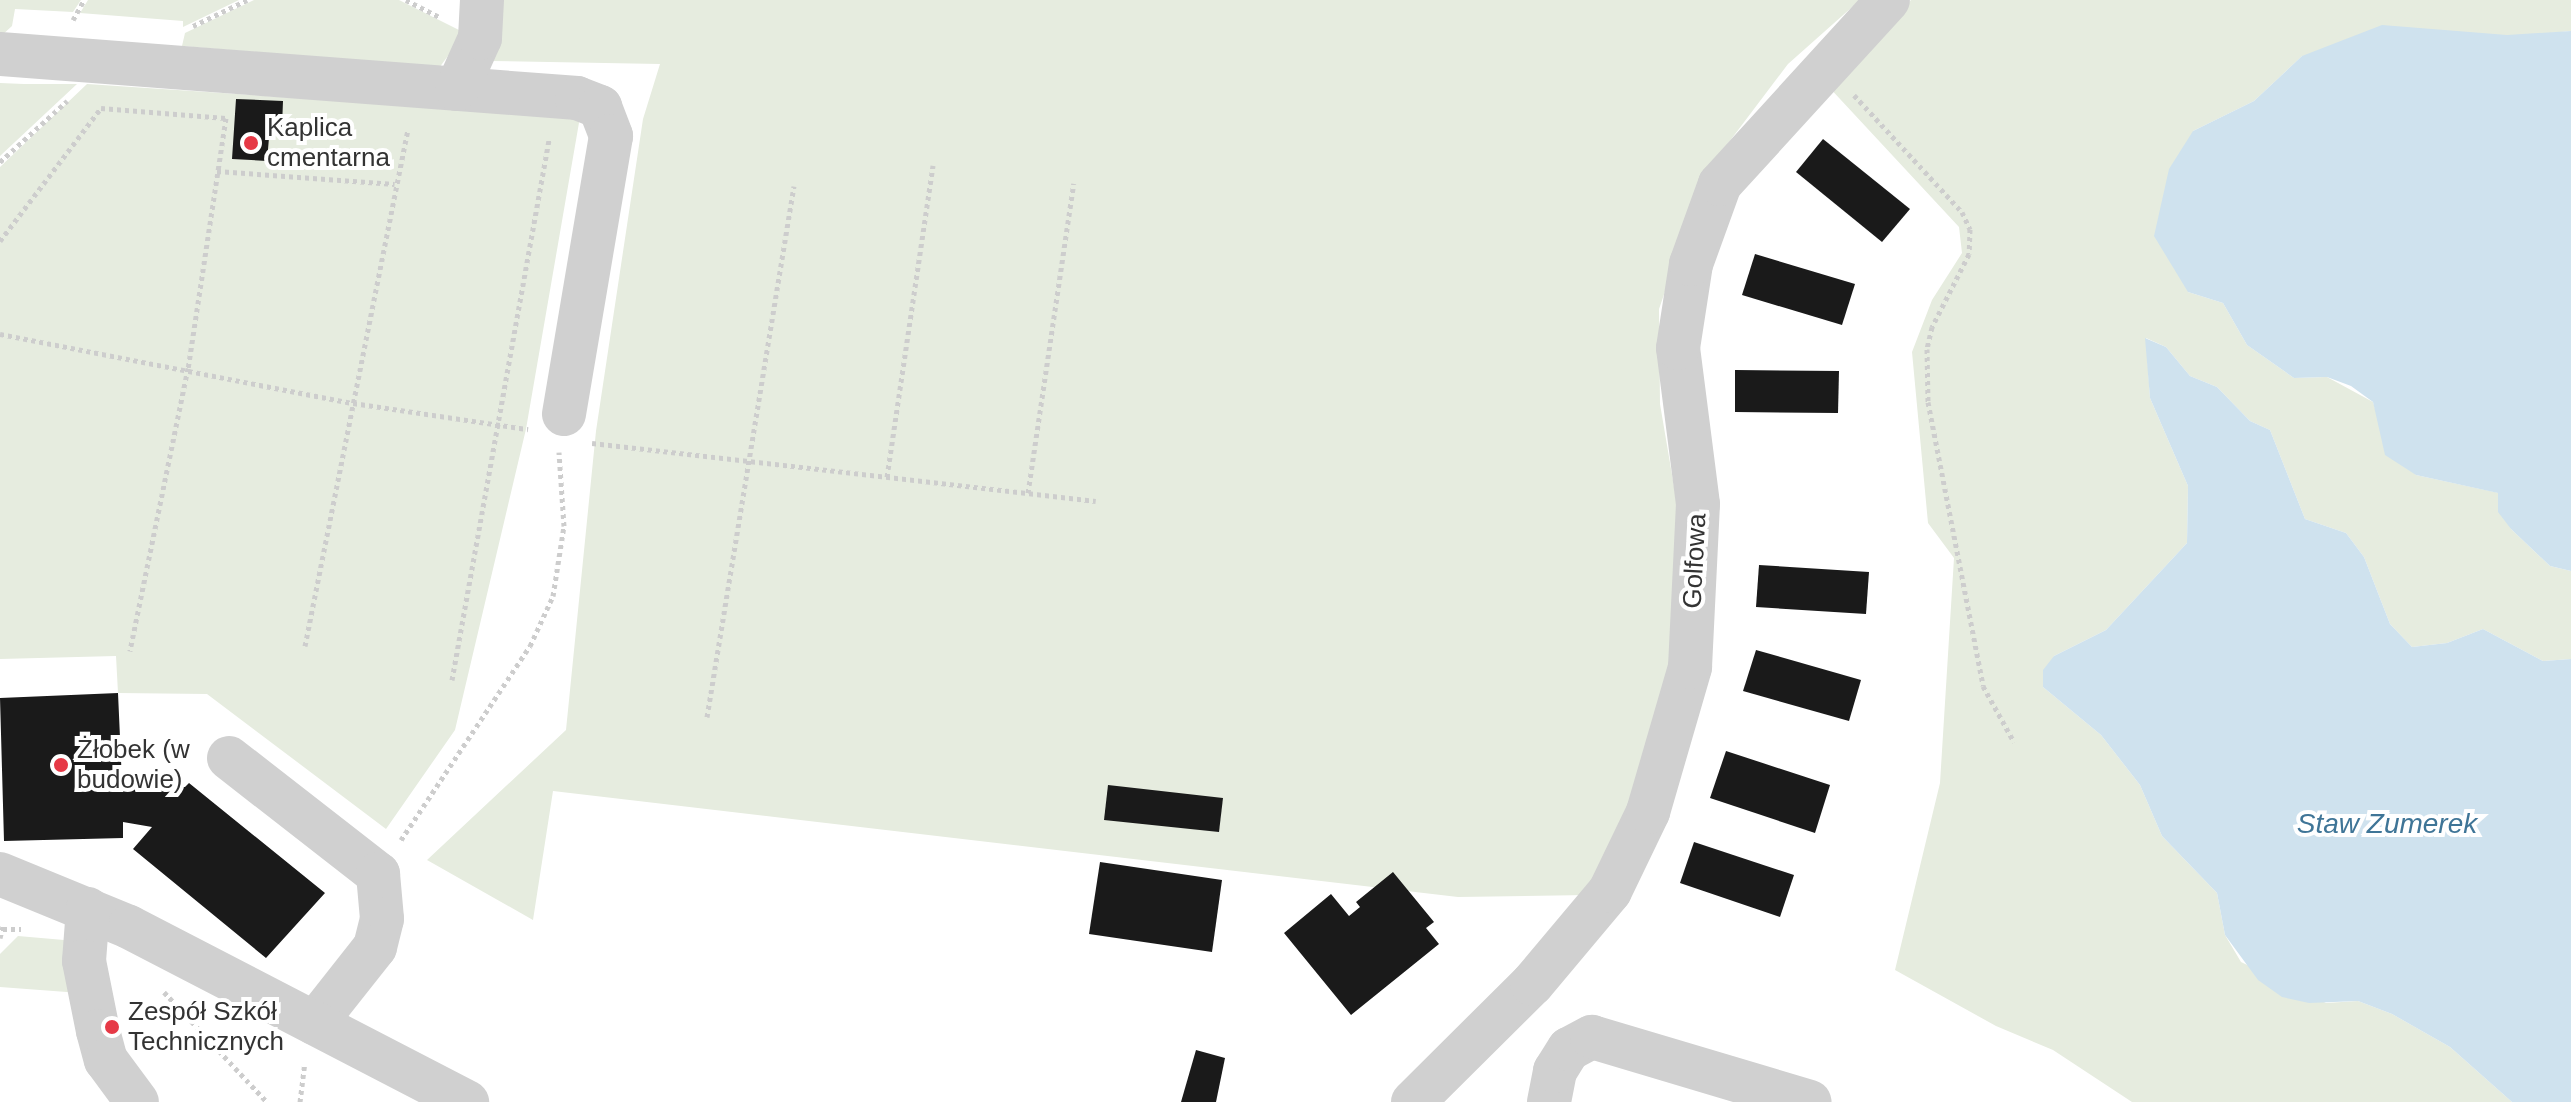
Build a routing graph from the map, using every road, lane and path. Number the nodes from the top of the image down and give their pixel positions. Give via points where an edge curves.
1 (482, 0) edge
2 (1888, 0) edge
3 (0, 54) edge
4 (1825, 65) junction
5 (457, 89) junction
6 (74, 94) dead end
7 (420, 130) dead end
8 (537, 139) dead end
9 (0, 162) edge
10 (933, 165) dead end
11 (217, 171) junction
12 (1074, 183) dead end
13 (395, 184) junction
14 (794, 186) dead end
15 (0, 241) edge
16 (564, 414) joint
17 (887, 477) dead end
18 (1028, 493) dead end
19 (305, 646) dead end
20 (130, 651) dead end
21 (452, 680) dead end
22 (707, 717) dead end
23 (2014, 742) dead end
24 (229, 758) dead end
25 (0, 874) edge
26 (378, 874) junction
27 (88, 909) junction
28 (3, 929) dead end
29 (19, 929) dead end
30 (173, 1006) dead end
31 (315, 1023) junction
32 (302, 1074) dead end
33 (137, 1102) edge
34 (267, 1102) edge
35 (300, 1102) edge
36 (467, 1102) edge
37 (1413, 1102) edge
38 (1549, 1102) edge
39 (1810, 1102) edge

1 - 5 street via 480,38
2 - 4 street, Golfowa
3 - 5 street
4 - 23 path via 1962,212 1970,229 1969,254 1929,338 1928,402 1983,686
4 - 37 street, Golfowa via 1720,184 1691,264 1678,348 1698,504 1690,667 1648,812 1610,891 1532,984
5 - 16 street via 577,98 600,107 610,124
6 - 9 path
7 - 13 path via 405,129
8 - 21 path via 552,141
10 - 17 path
11 - 13 path
11 - 15 path via 226,118 101,108
11 - 20 path via 188,368
12 - 18 path
13 - 19 path
14 - 22 path
16 - 26 path via 558,454 564,526 553,596 530,646
24 - 26 street
25 - 27 street
26 - 31 street via 382,919 375,947
27 - 31 street
27 - 33 street via 84,961 98,1031 106,1060
28 - 29 path
30 - 34 path
31 - 36 street
32 - 35 path
38 - 39 street via 1555,1071 1569,1049 1592,1037

